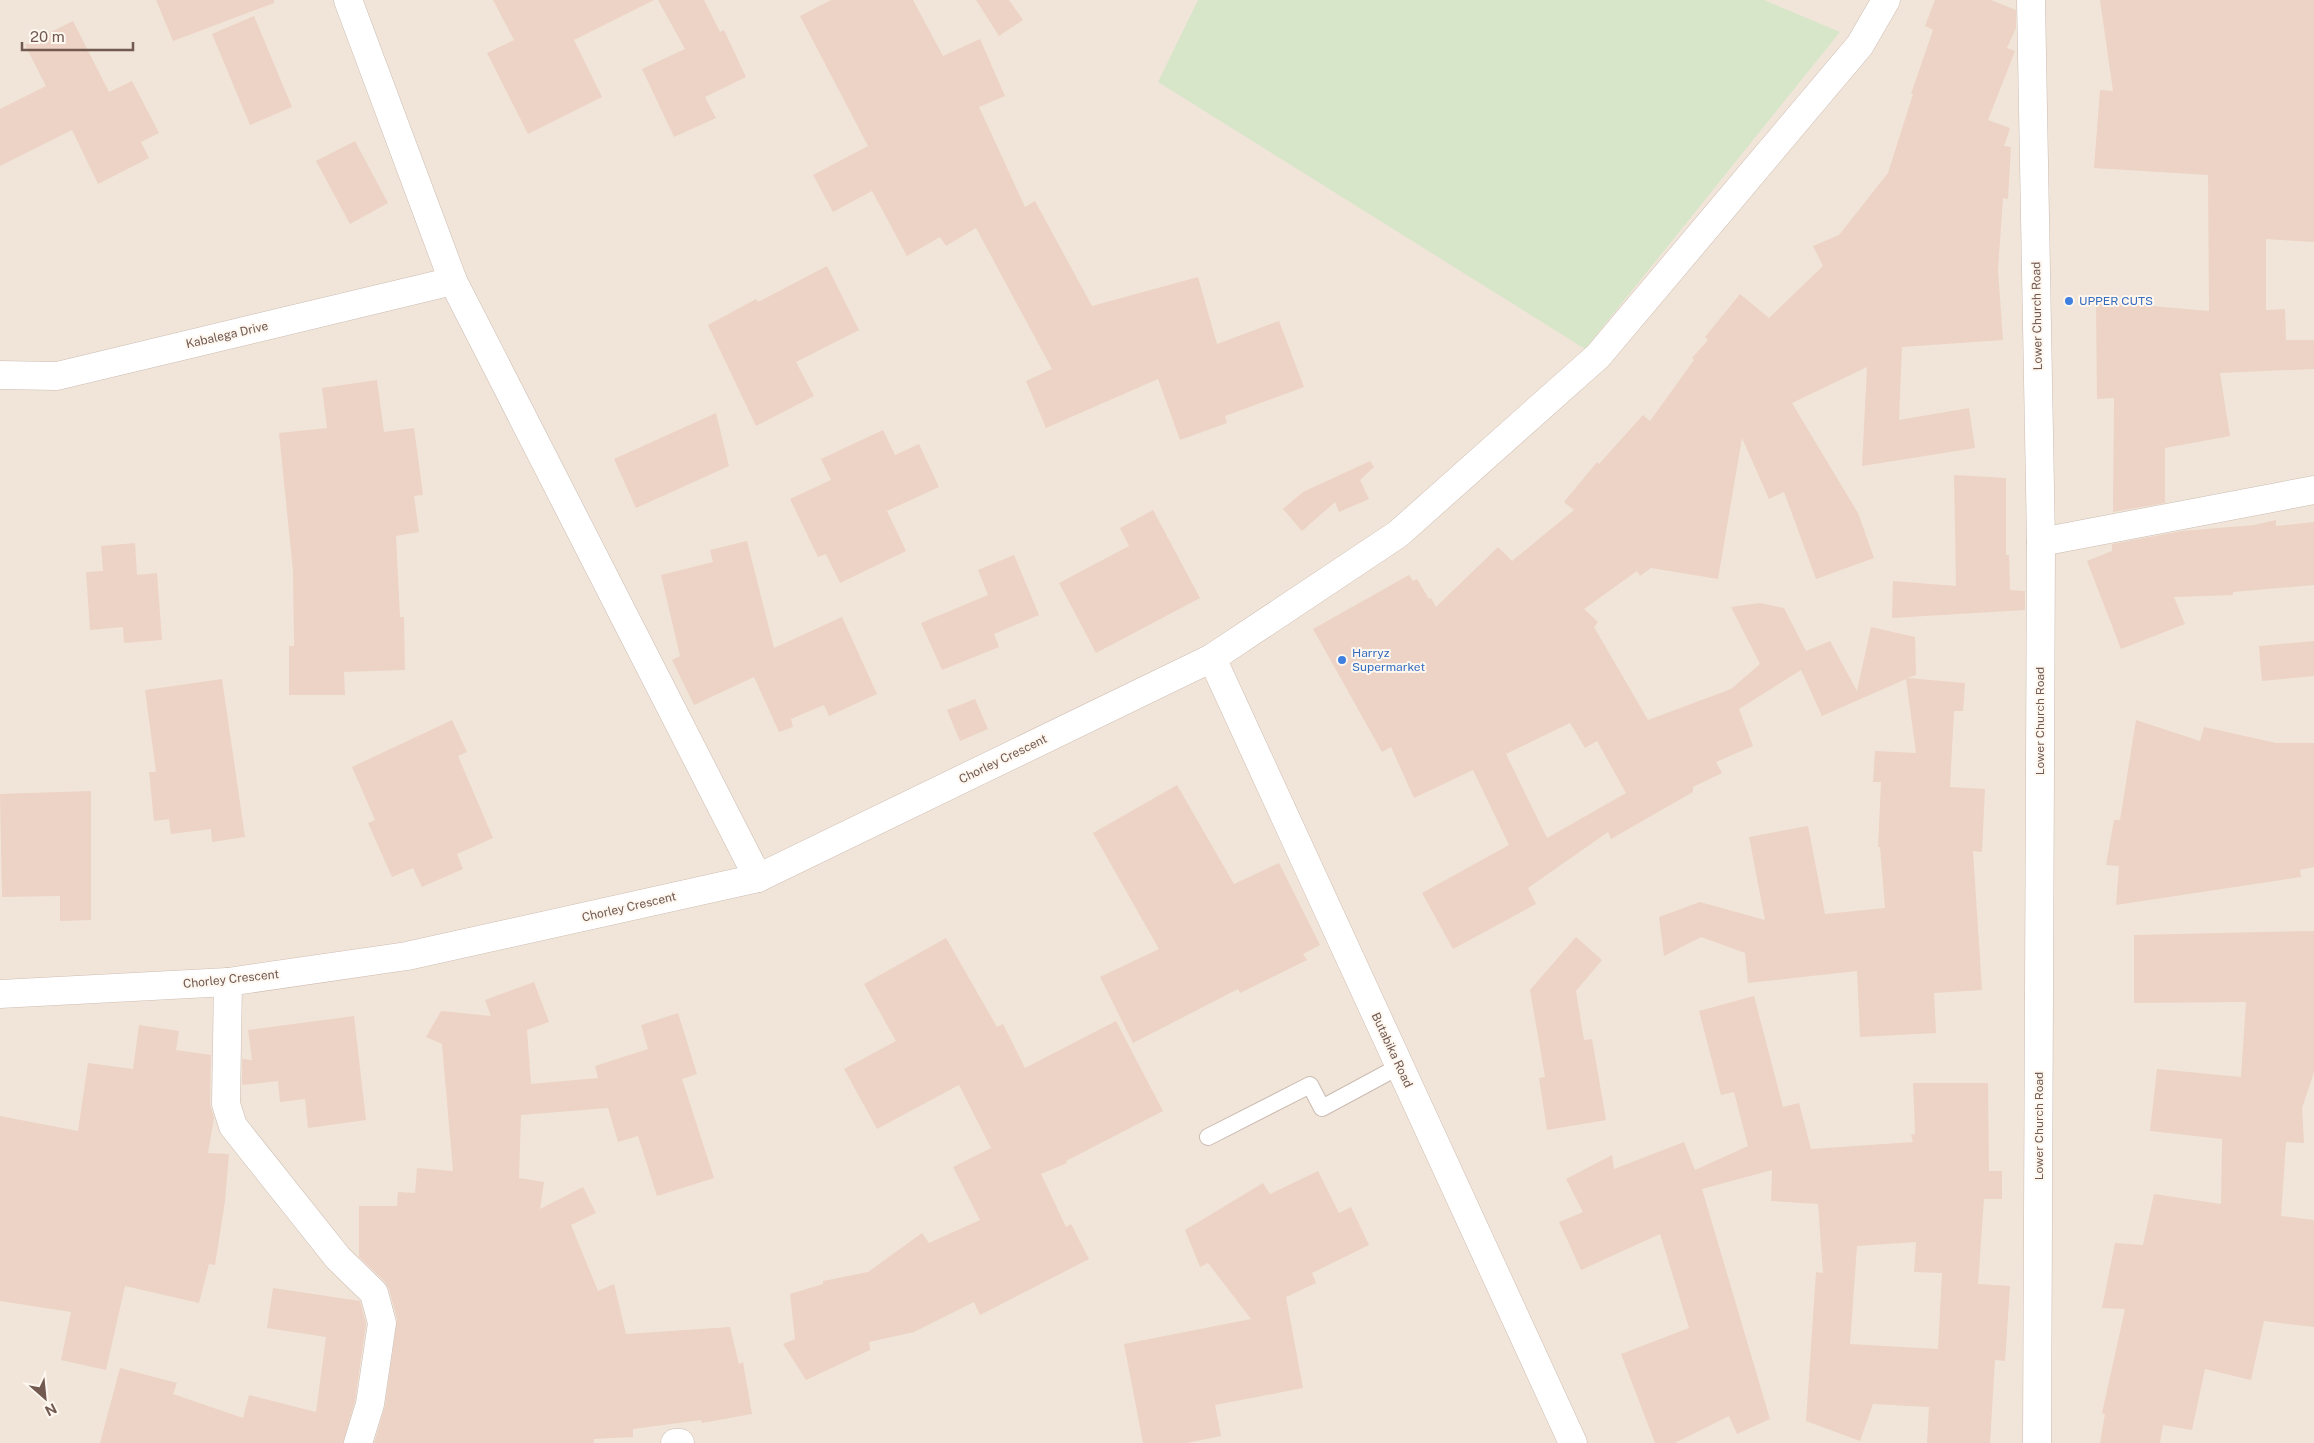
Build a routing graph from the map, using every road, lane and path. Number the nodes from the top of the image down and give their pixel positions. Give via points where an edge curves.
1 (1886, 0) edge
2 (2031, 0) edge
3 (350, 1) edge
4 (453, 281) junction
5 (0, 375) edge
6 (2314, 490) edge
7 (2041, 542) junction
8 (1212, 658) junction
9 (758, 878) junction
10 (228, 982) junction
11 (0, 994) edge
12 (1400, 1066) junction
13 (1208, 1137) dead end
14 (358, 1443) edge
15 (675, 1443) edge
16 (680, 1443) edge
17 (1573, 1443) edge
18 (2037, 1443) edge

1 - 8 street, Chorley Crescent via 1860,45 1598,356 1398,534
2 - 7 street, Lower Church Road
3 - 4 street
4 - 5 street, Kabalega Drive via 57,376
4 - 9 street
6 - 7 street
7 - 18 street, Lower Church Road
8 - 9 street, Chorley Crescent
8 - 12 street, Butabika Road
9 - 10 street, Chorley Crescent via 407,956
10 - 11 street, Chorley Crescent
10 - 14 street via 226,1104 234,1126 338,1258 374,1293 382,1323 370,1404
12 - 13 lane via 1322,1108 1310,1086
12 - 17 street, Butabika Road
15 - 16 street

